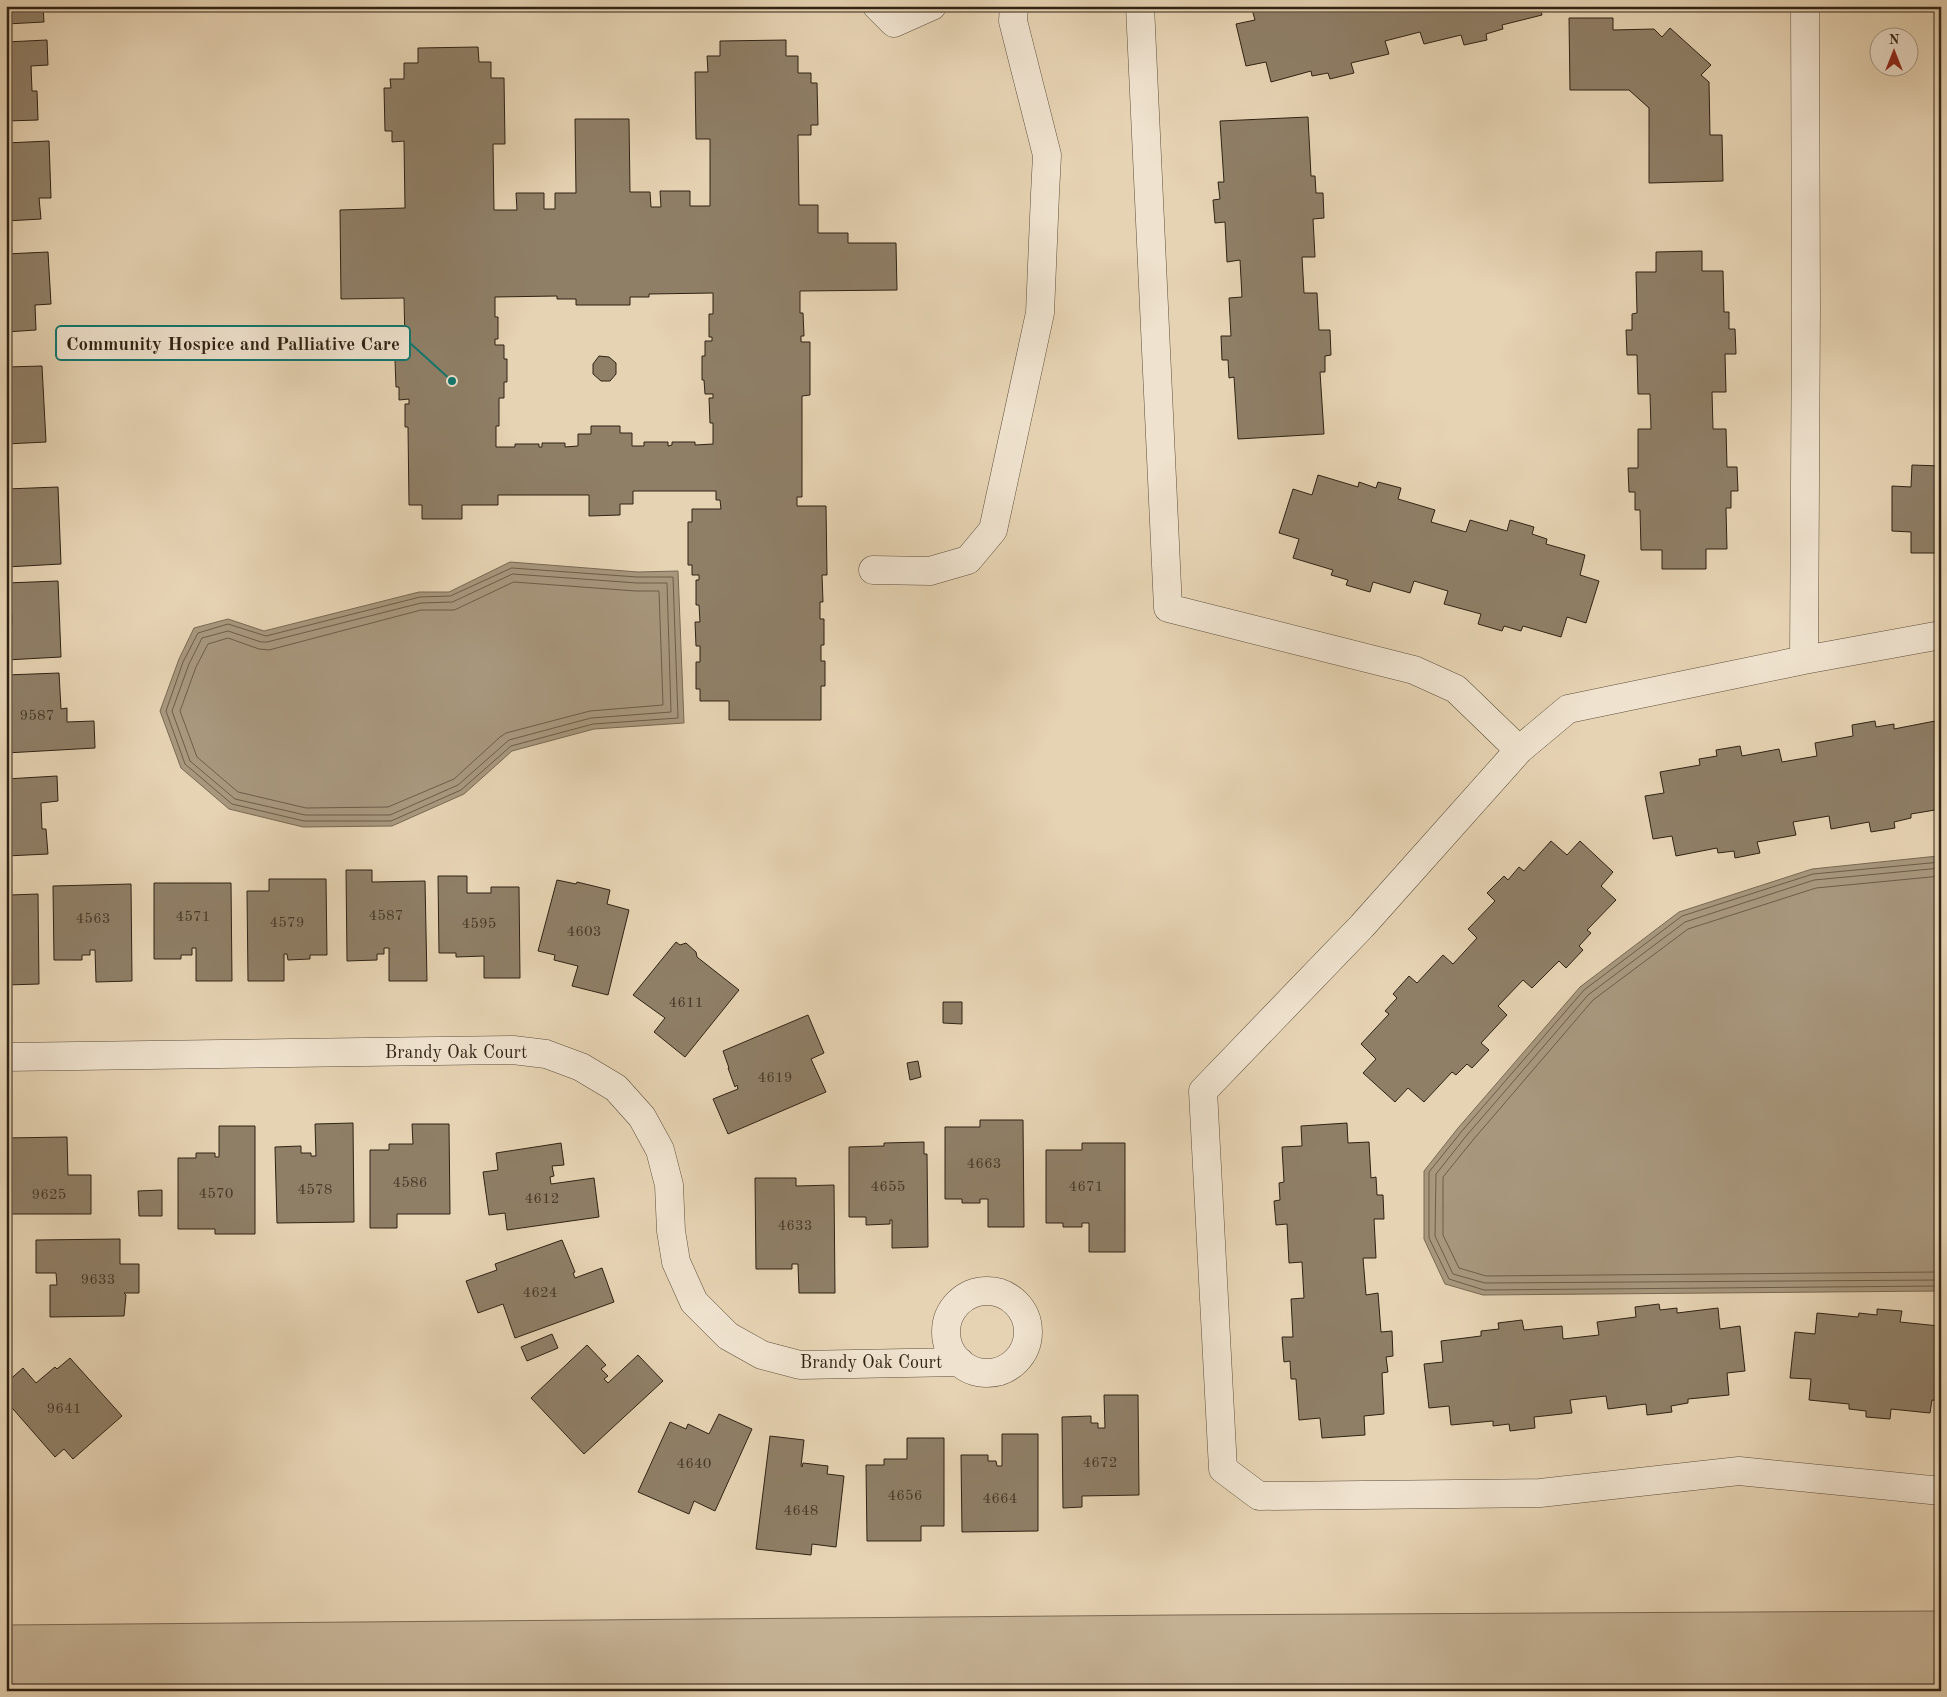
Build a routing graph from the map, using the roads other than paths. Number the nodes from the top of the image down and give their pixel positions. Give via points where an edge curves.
1 (877, 6) edge
2 (932, 6) edge
3 (1014, 6) edge
4 (1140, 6) edge
5 (1805, 6) edge
6 (873, 570) dead end
7 (1941, 635) edge
8 (1804, 660) junction
9 (1519, 750) junction
10 (6, 1057) edge
11 (960, 1362) dead end
12 (1941, 1491) edge

1 - 2 street via 894,23
3 - 6 street via 1013,21 1047,164 1040,313 993,530 968,560 930,571
4 - 9 street via 1168,608 1414,670 1456,689
5 - 8 street
7 - 8 street
8 - 9 street via 1568,709
9 - 12 street via 1362,926 1203,1091 1222,1469 1259,1496 1540,1493 1739,1471
10 - 11 street, Brandy Oak Court via 512,1050 546,1054 581,1067 616,1088 642,1117 660,1150 669,1185 676,1262 694,1302 728,1336 762,1355 800,1365

